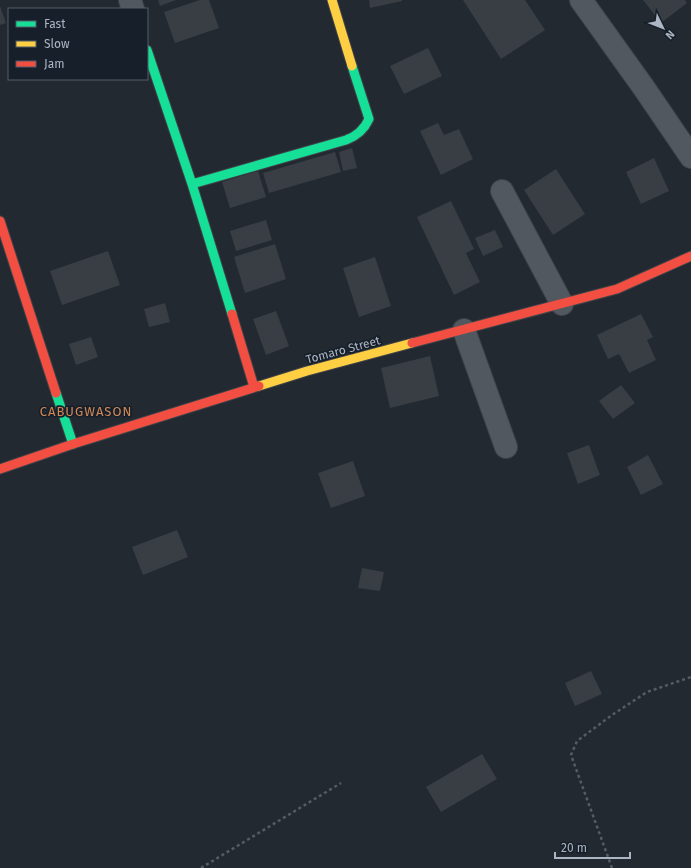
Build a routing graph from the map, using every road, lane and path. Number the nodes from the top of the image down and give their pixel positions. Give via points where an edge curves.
1 (332, 0) edge
2 (581, 0) edge
3 (148, 53) edge
4 (691, 157) edge
5 (192, 184) junction
6 (502, 191) dead end
7 (0, 221) edge
8 (691, 256) edge
9 (562, 304) junction
10 (464, 330) junction
11 (254, 388) junction
12 (73, 444) junction
13 (506, 447) dead end
14 (0, 469) edge
15 (691, 677) edge
16 (341, 783) dead end
17 (201, 868) edge
18 (612, 868) edge

1 - 5 street via 369,119 366,128 358,136 346,140
2 - 4 street
3 - 5 street
5 - 11 street
6 - 9 street
7 - 12 street
8 - 9 street, Tomaro Street via 617,289
9 - 10 street, Tomaro Street
10 - 11 street, Tomaro Street via 306,371
10 - 13 street
11 - 12 street, Tomaro Street
12 - 14 street, Tomaro Street
15 - 18 path via 647,692 577,741 571,755
16 - 17 path

